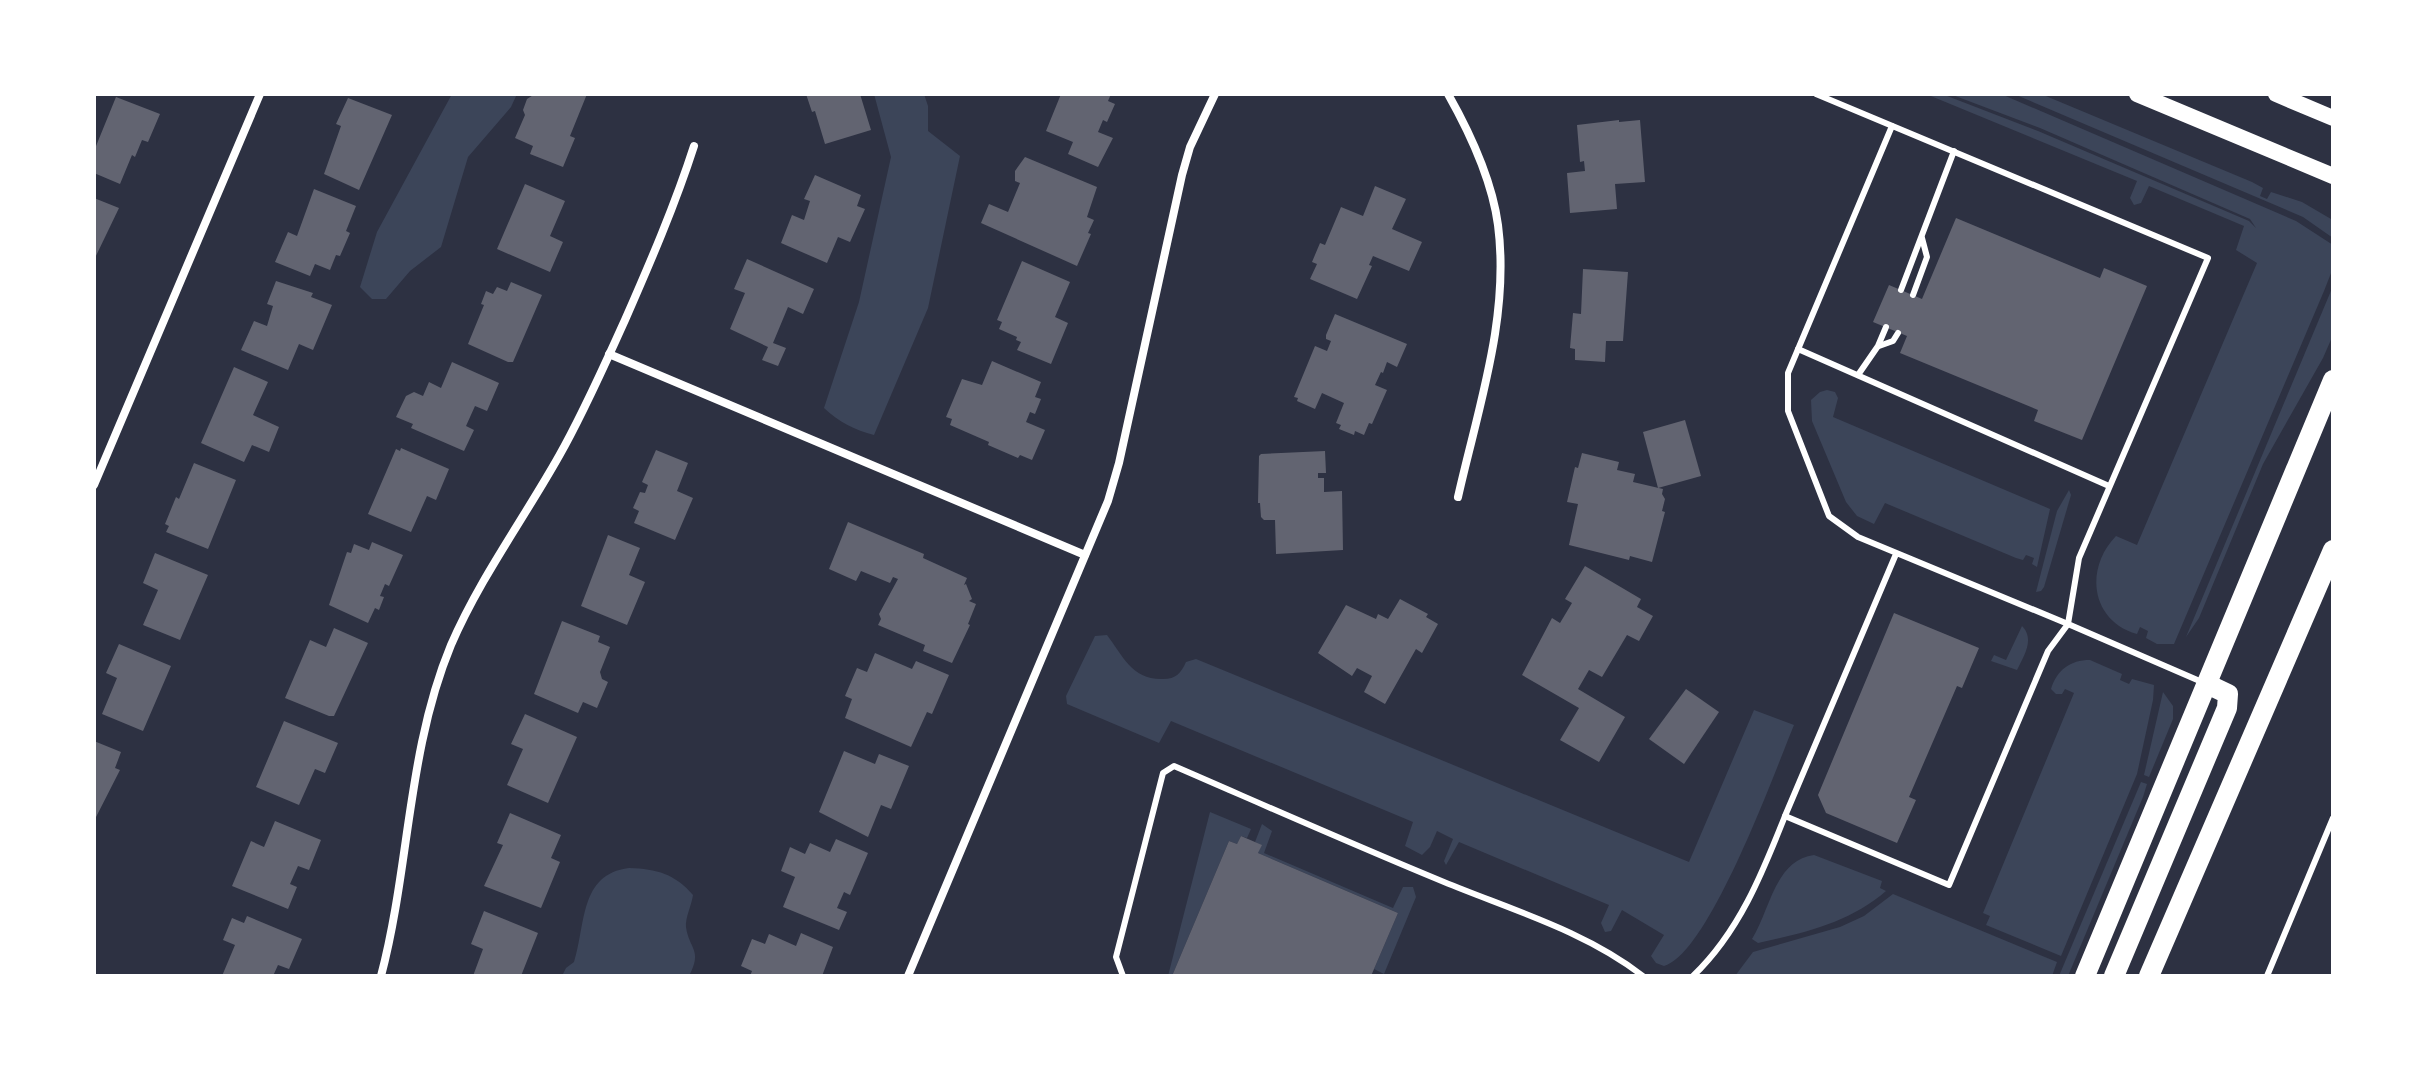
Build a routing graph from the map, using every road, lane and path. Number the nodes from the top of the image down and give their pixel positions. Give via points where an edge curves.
1 (260, 94) edge
2 (1215, 94) edge
3 (1448, 94) edge
4 (1816, 94) edge
5 (2137, 94) edge
6 (2276, 94) edge
7 (2333, 118) edge
8 (1892, 126) junction
9 (694, 146) dead end
10 (1954, 151) junction
11 (2333, 176) edge
12 (1922, 238) junction
13 (1901, 290) dead end
14 (1913, 295) dead end
15 (1886, 327) dead end
16 (1898, 333) dead end
17 (1878, 346) junction
18 (1798, 349) junction
19 (609, 354) junction
20 (1858, 375) junction
21 (2333, 380) edge
22 (94, 485) edge
23 (2109, 486) junction
24 (1458, 497) dead end
25 (2333, 550) edge
26 (1896, 554) junction
27 (1085, 555) junction
28 (2068, 624) junction
29 (2207, 684) junction
30 (1785, 816) junction
31 (2333, 818) edge
32 (381, 976) edge
33 (908, 976) edge
34 (1123, 976) edge
35 (1643, 976) edge
36 (1693, 976) edge
37 (2085, 976) edge
38 (2114, 976) edge
39 (2149, 976) edge
40 (2267, 976) edge

1 - 22 street
2 - 27 street via 1182,175 1119,463
3 - 24 street via 1490,193 1501,259 1495,332
4 - 8 lane
5 - 11 main road
6 - 7 main road
8 - 10 lane
8 - 18 lane
9 - 19 street
10 - 12 lane
10 - 23 lane via 2208,258
12 - 13 lane
12 - 14 lane via 1927,257
15 - 17 lane
16 - 17 lane
17 - 20 lane
18 - 20 lane
18 - 26 lane via 1788,373 1788,411 1829,516
19 - 27 street
19 - 32 street via 558,458 488,572 450,648 418,752 396,911
20 - 23 lane
21 - 29 main road
23 - 28 lane via 2079,558
25 - 39 main road
26 - 28 lane
26 - 30 lane
27 - 33 street
28 - 29 lane
28 - 30 lane via 2048,651 1949,885
29 - 37 main road
29 - 38 main road via 2228,694 2227,708
30 - 36 lane via 1729,935
31 - 40 lane
34 - 35 lane via 1116,957 1163,773 1174,766 1566,931

